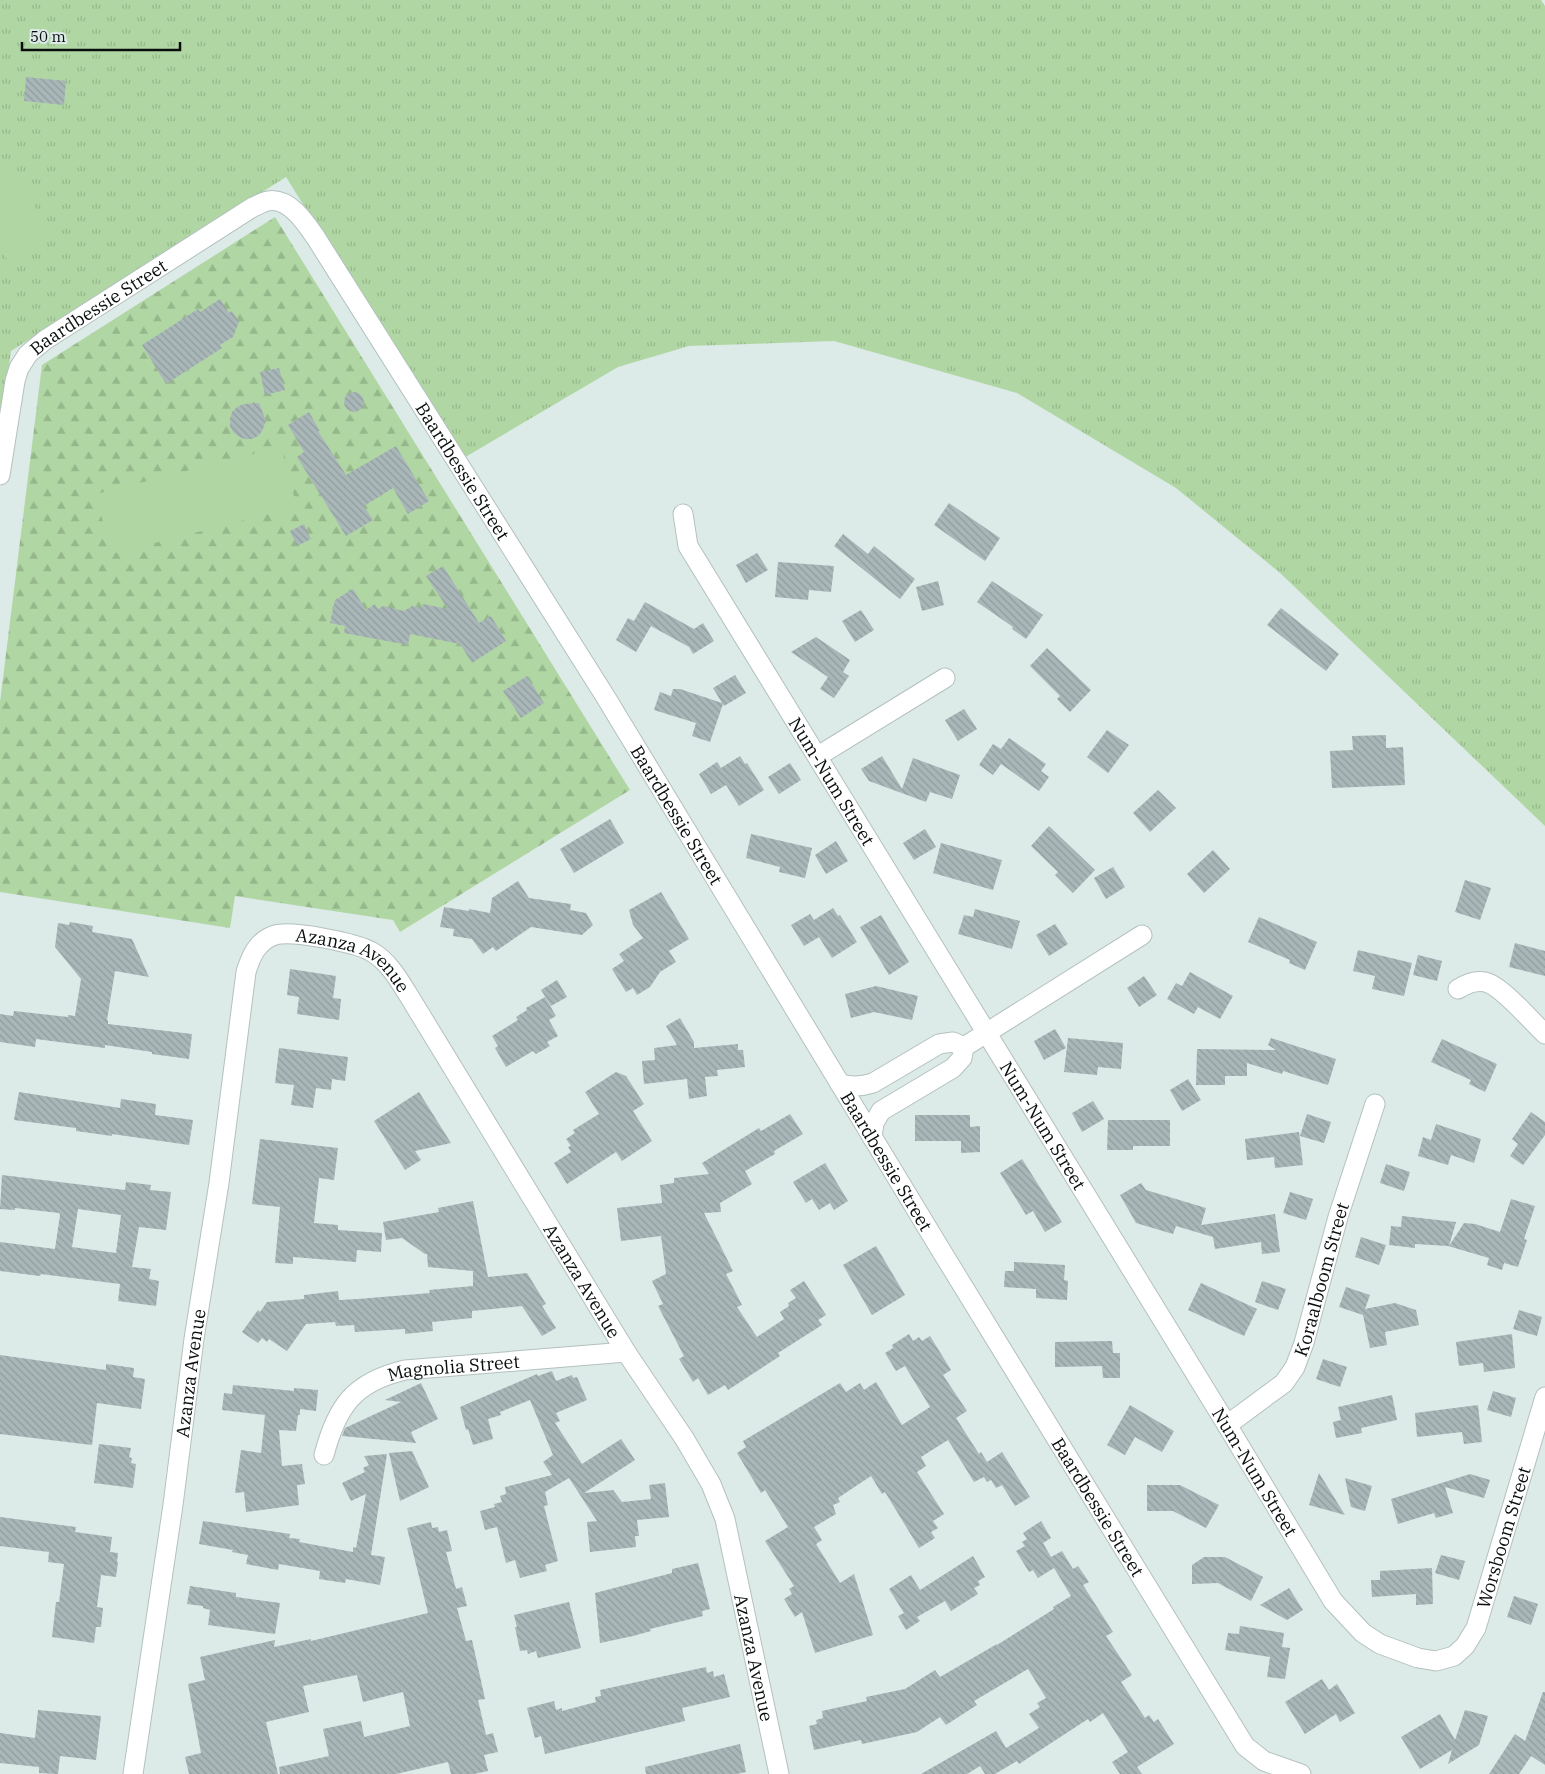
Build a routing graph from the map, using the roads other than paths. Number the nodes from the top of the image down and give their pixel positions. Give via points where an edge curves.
1 (0, 475) edge
2 (682, 514) dead end
3 (945, 678) dead end
4 (818, 756) junction
5 (1142, 935) dead end
6 (1458, 989) dead end
7 (987, 1032) junction
8 (1545, 1034) edge
9 (964, 1047) junction
10 (840, 1084) junction
11 (1375, 1104) dead end
12 (872, 1137) junction
13 (626, 1352) junction
14 (1545, 1398) edge
15 (1227, 1425) junction
16 (324, 1456) dead end
17 (1465, 1646) joint
18 (133, 1774) edge
19 (779, 1774) edge
20 (1300, 1774) edge

1 - 10 street, Baardbessie Street via 15,381 28,354 64,327 253,207 274,201 293,210 316,238 600,688
2 - 4 street, Num-Num Street via 688,546
3 - 4 street
4 - 7 street, Num-Num Street
5 - 7 street
6 - 8 street via 1481,981 1493,985
7 - 9 street
7 - 15 street, Num-Num Street
9 - 10 street via 953,1042 939,1044 873,1082 851,1087
9 - 12 street via 962,1058 953,1068 881,1111 874,1122
10 - 12 street, Baardbessie Street
11 - 15 street, Koraalboom Street via 1338,1217 1295,1367 1284,1383
12 - 20 street, Baardbessie Street via 1246,1746 1264,1761
13 - 16 street, Magnolia Street via 387,1374 353,1394 329,1436
13 - 18 street, Azanza Avenue via 392,970 381,958 364,948 322,938 275,935 263,942 253,951 246,972 219,1183
13 - 19 street, Azanza Avenue via 684,1438 721,1506
14 - 17 street, Worsboom Street via 1476,1628
15 - 17 street, Num-Num Street via 1333,1601 1363,1632 1380,1644 1436,1661 1454,1656

